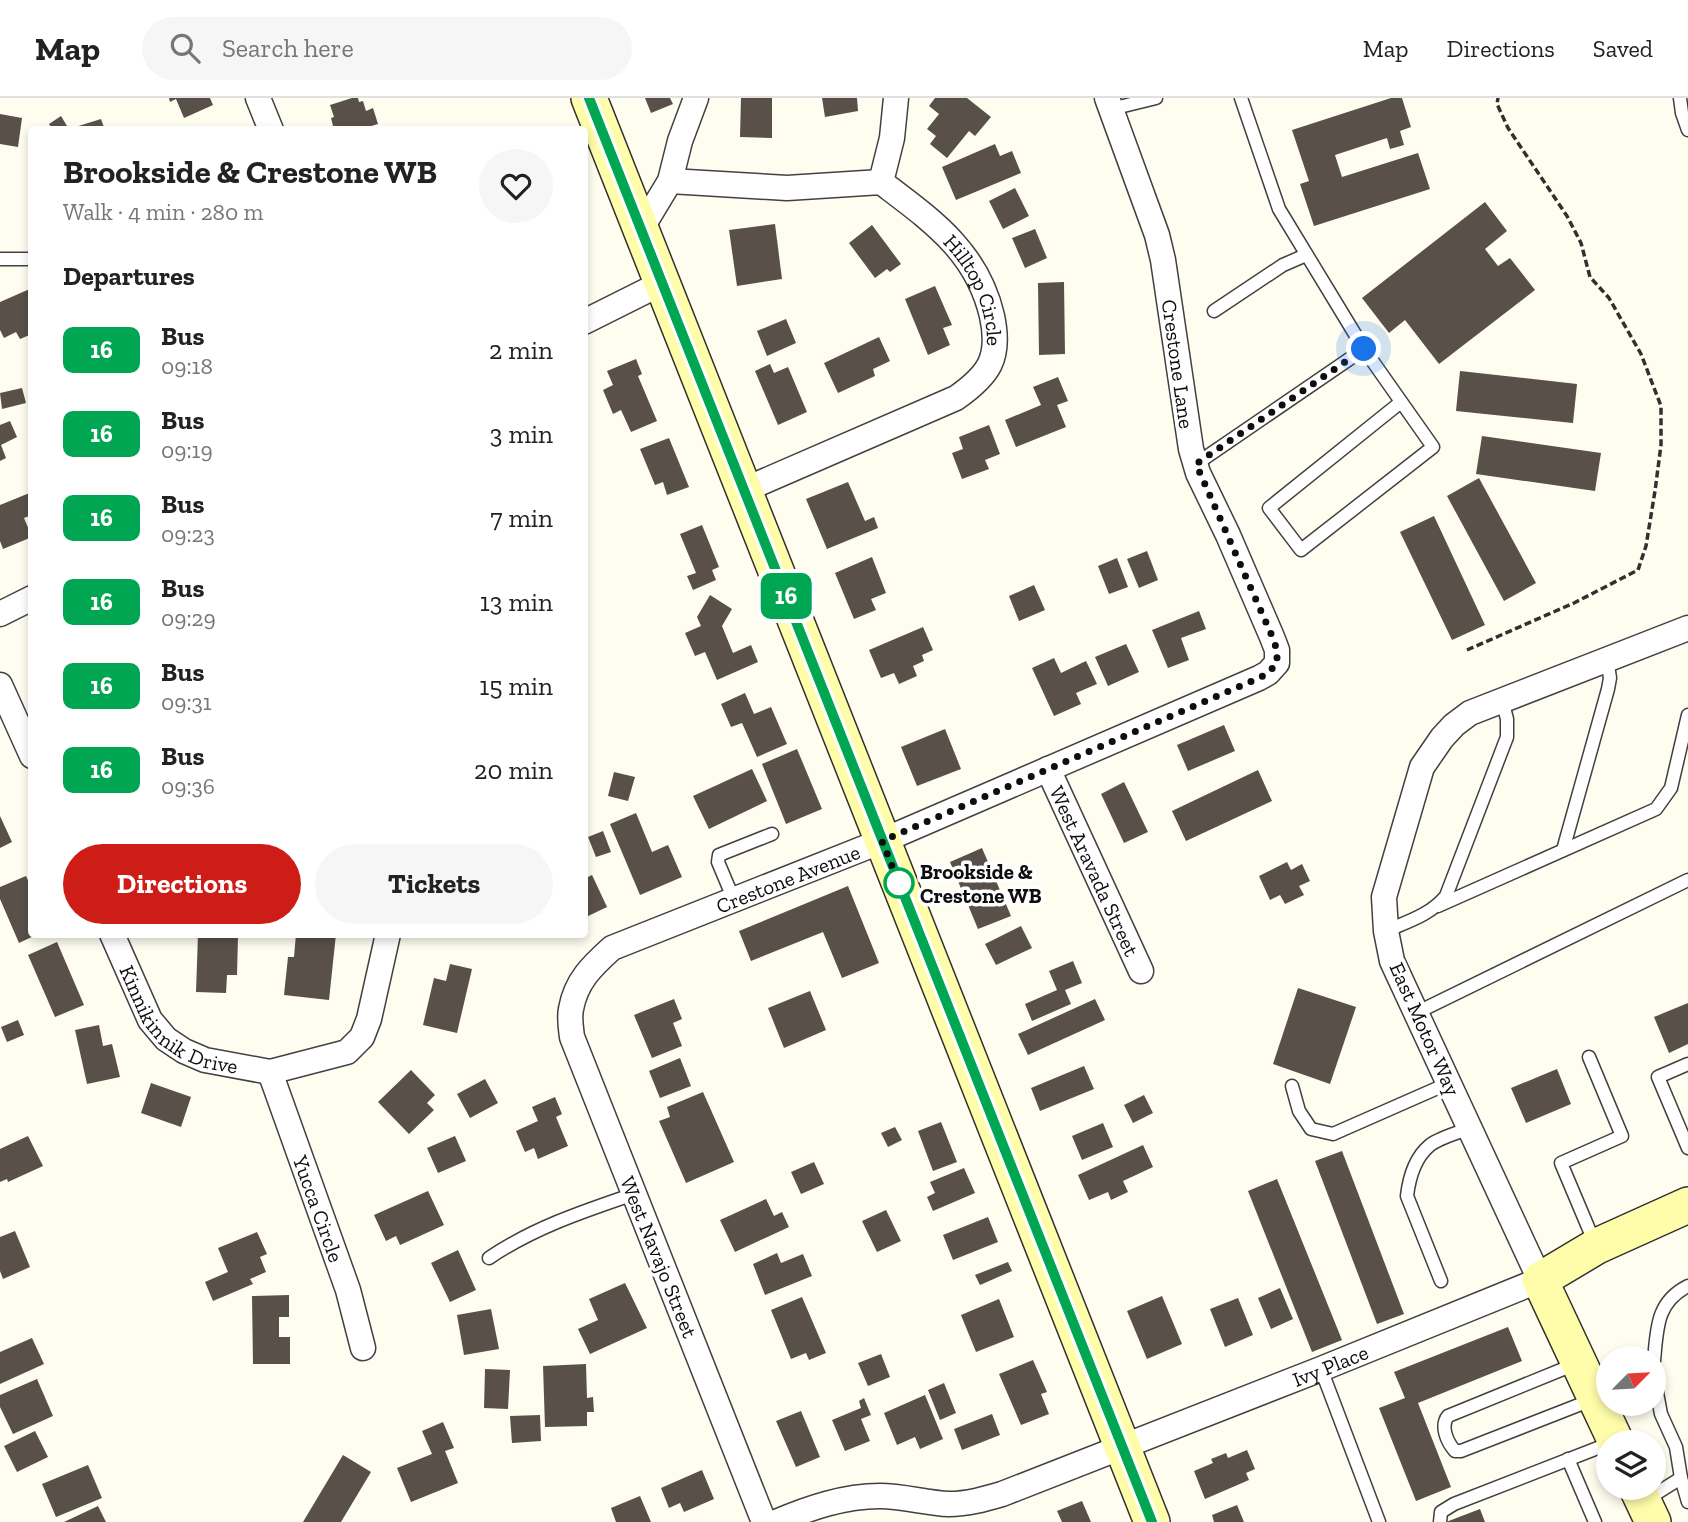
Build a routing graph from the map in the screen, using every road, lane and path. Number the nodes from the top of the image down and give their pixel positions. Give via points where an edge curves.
1 (258, 98) edge
2 (589, 98) edge
3 (696, 98) edge
4 (895, 98) edge
5 (1156, 98) edge
6 (1241, 98) edge
7 (1498, 98) edge
8 (1680, 98) edge
9 (1109, 104) edge
10 (269, 126) edge
11 (1688, 130) edge
12 (670, 181) junction
13 (881, 182) junction
14 (640, 229) junction
15 (1307, 255) junction
16 (0, 259) edge
17 (28, 259) edge
18 (662, 284) junction
19 (1214, 311) dead end
20 (588, 319) edge
21 (1364, 349) junction
22 (1401, 402) junction
23 (1196, 464) junction
24 (744, 490) junction
25 (28, 600) edge
26 (0, 614) edge
27 (1688, 628) edge
28 (1467, 650) dead end
29 (1607, 659) junction
30 (1277, 663) joint
31 (0, 685) edge
32 (1502, 700) junction
33 (1688, 715) edge
34 (28, 747) edge
35 (1048, 769) junction
36 (772, 834) dead end
37 (882, 841) junction
38 (1563, 850) junction
39 (1688, 880) edge
40 (734, 900) junction
41 (1438, 906) junction
42 (1386, 930) junction
43 (114, 938) edge
44 (387, 938) edge
45 (1141, 971) dead end
46 (577, 990) joint
47 (1416, 1013) junction
48 (1589, 1057) dead end
49 (1688, 1064) edge
50 (270, 1072) junction
51 (1449, 1083) junction
52 (1292, 1086) dead end
53 (1684, 1126) edge
54 (1470, 1128) junction
55 (1688, 1148) edge
56 (634, 1194) junction
57 (1688, 1205) edge
58 (1597, 1246) junction
59 (489, 1258) dead end
60 (1540, 1280) junction
61 (1441, 1281) dead end
62 (1688, 1286) edge
63 (1656, 1346) edge
64 (363, 1348) dead end
65 (1578, 1363) junction
66 (1321, 1369) junction
67 (1595, 1399) junction
68 (1662, 1416) edge
69 (1608, 1430) edge
70 (1122, 1448) junction
71 (1596, 1448) edge
72 (1568, 1459) junction
73 (1681, 1478) junction
74 (1688, 1503) edge
75 (1644, 1504) edge
76 (764, 1522) edge
77 (776, 1522) edge
78 (1152, 1522) edge
79 (1379, 1522) edge
80 (1440, 1522) edge
81 (1595, 1522) edge

1 - 10 street
2 - 14 street
3 - 12 street
4 - 13 street via 892,138
5 - 9 lane
6 - 15 lane via 1279,209
7 - 28 path via 1508,128 1581,243 1590,277 1609,298 1641,354 1661,406 1661,445 1646,546 1638,570
8 - 11 lane
9 - 23 street, Crestone Lane via 1157,234
12 - 13 street via 787,187
12 - 14 street
13 - 24 street, Hilltop Circle via 940,229 976,272 995,328 988,369 956,398
14 - 18 street
15 - 19 lane via 1283,265
15 - 21 lane
16 - 17 lane
18 - 20 street
18 - 24 street
21 - 22 lane
21 - 23 lane
22 - 22 lane via 1433,447 1301,550 1269,508
23 - 30 street, Crestone Lane via 1272,636
24 - 37 street
25 - 26 street
27 - 29 street, East Motor Way
29 - 32 street, East Motor Way
29 - 38 lane via 1608,689
30 - 35 street, Crestone Avenue via 1259,678
31 - 34 street
32 - 41 lane via 1507,737
32 - 42 street, East Motor Way via 1454,725 1422,767 1384,897
33 - 38 lane via 1671,788 1656,809
35 - 37 street, Crestone Avenue
35 - 45 street, West Aravada Street
36 - 40 lane via 719,855
37 - 40 street, Crestone Avenue
37 - 70 street
38 - 41 lane
39 - 47 lane
40 - 46 street, Crestone Avenue via 612,948 589,969
41 - 42 lane
42 - 47 street, East Motor Way via 1392,961
43 - 50 street, Kinnikinnik Drive via 150,1020 166,1038 205,1060
44 - 50 street via 362,1037 347,1052
46 - 56 street, West Navajo Street via 570,1010 572,1038
47 - 51 street, East Motor Way
48 - 58 lane via 1622,1136 1561,1163
49 - 53 lane via 1658,1077
50 - 64 street, Yucca Circle via 348,1290
51 - 52 lane via 1333,1133 1311,1129 1299,1111
51 - 54 street, East Motor Way
53 - 55 lane
54 - 60 street, East Motor Way
54 - 61 lane via 1430,1145 1409,1181 1407,1196
56 - 59 lane via 548,1226
56 - 76 street, West Navajo Street
57 - 58 street
58 - 60 street
60 - 65 street, East Motor Way
60 - 66 street, Ivy Place
62 - 63 lane via 1674,1293 1658,1322
65 - 67 street, East Motor Way
65 - 67 lane via 1448,1416 1444,1427 1451,1446 1461,1451
66 - 70 street, Ivy Place
66 - 79 lane
67 - 69 street, East Motor Way
68 - 73 lane via 1676,1447
70 - 77 street, Ivy Place via 973,1502 949,1504 880,1496 809,1508
70 - 78 street
71 - 72 lane
72 - 80 lane via 1454,1504 1441,1512
72 - 81 lane
73 - 74 lane
73 - 75 lane

